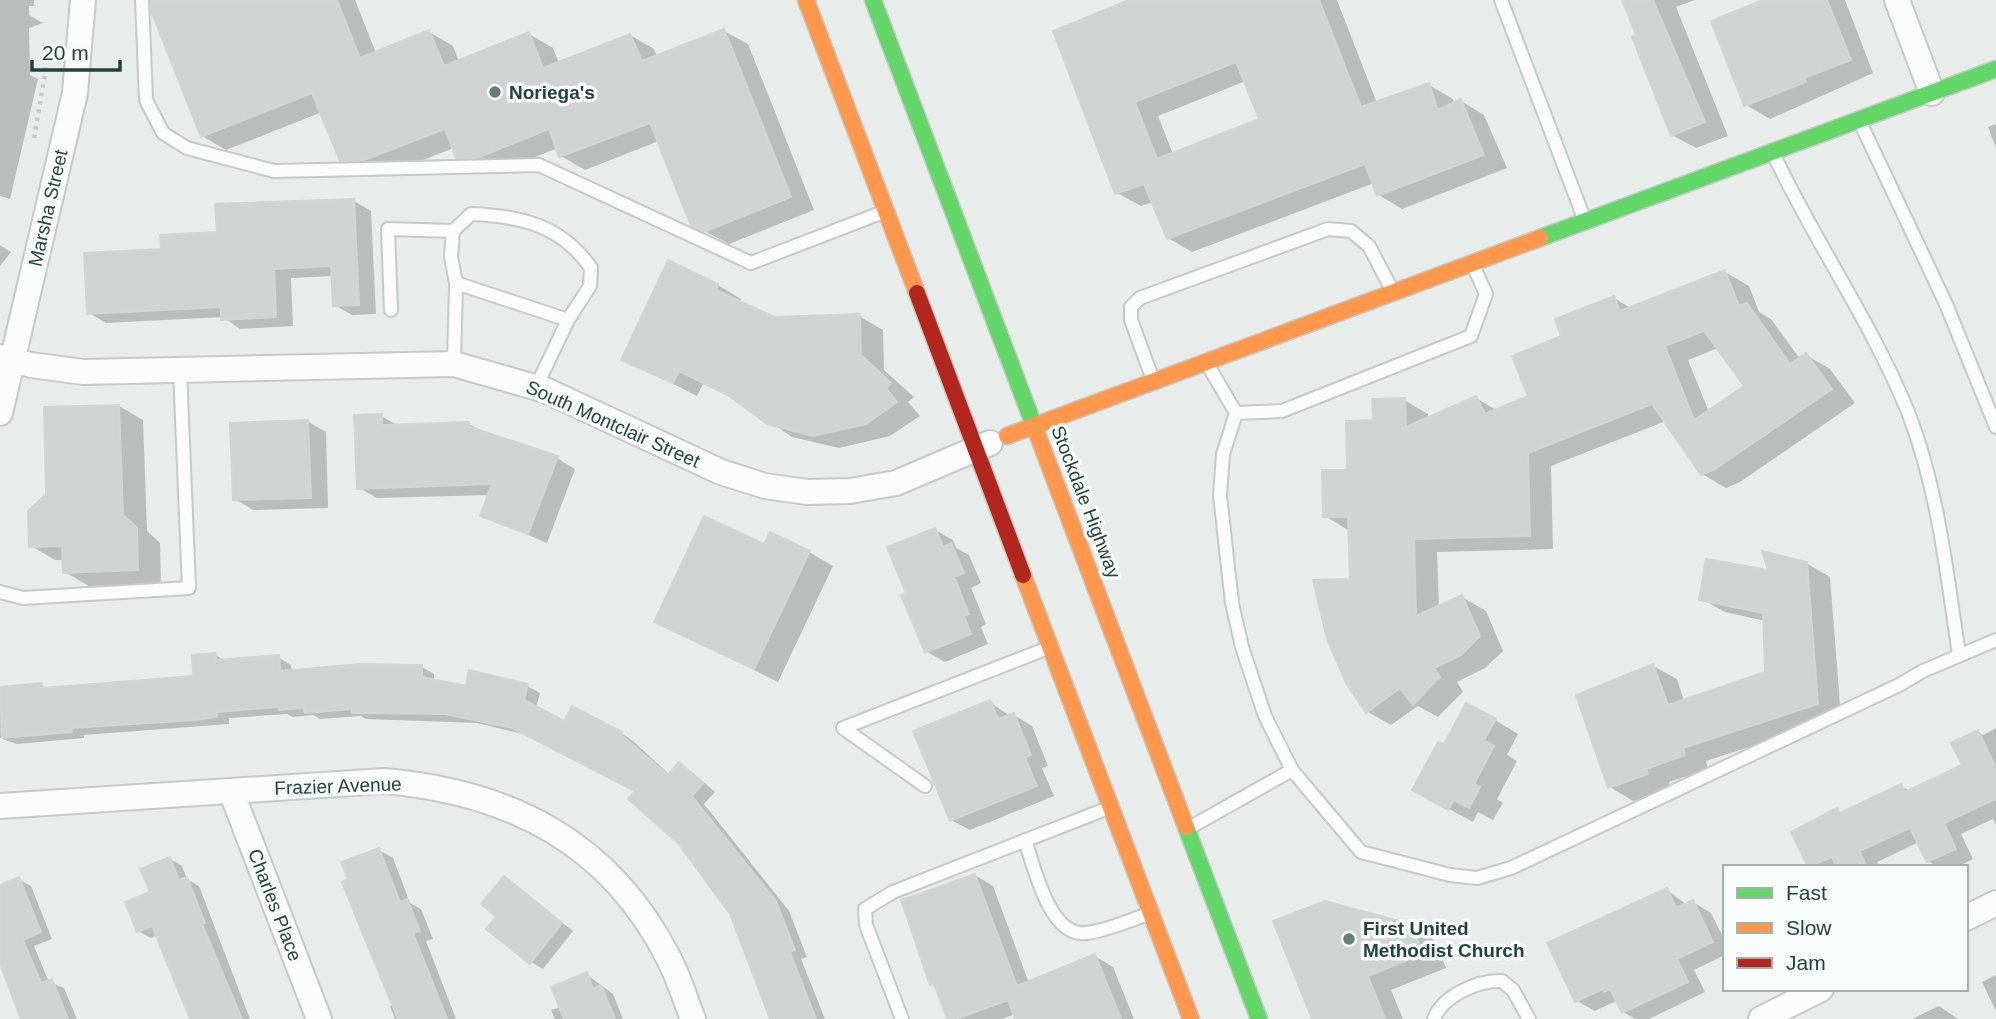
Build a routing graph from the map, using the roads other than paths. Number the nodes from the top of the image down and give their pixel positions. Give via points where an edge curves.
1 (83, 0) edge
2 (142, 0) edge
3 (806, 0) edge
4 (1501, 0) edge
5 (1896, 0) edge
6 (879, 2) edge
7 (1996, 69) edge
8 (1932, 93) junction
9 (1859, 120) junction
10 (1772, 152) junction
11 (887, 211) junction
12 (1585, 222) junction
13 (453, 230) junction
14 (1472, 263) junction
15 (456, 283) junction
16 (1393, 292) junction
17 (391, 310) dead end
18 (568, 320) junction
19 (7, 359) edge
20 (1206, 362) junction
21 (454, 364) junction
22 (180, 370) junction
23 (1153, 381) junction
24 (536, 387) junction
25 (0, 413) edge
26 (1236, 413) junction
27 (1034, 425) junction
28 (1996, 426) edge
29 (1007, 436) joint
30 (976, 448) junction
31 (0, 592) edge
32 (1996, 640) edge
33 (1052, 647) junction
34 (1959, 655) junction
35 (1293, 770) junction
36 (925, 786) dead end
37 (231, 791) junction
38 (0, 806) edge
39 (1111, 806) junction
40 (1187, 829) junction
41 (1025, 840) junction
42 (1996, 903) edge
43 (1151, 913) junction
44 (1968, 917) edge
45 (1810, 1003) edge
46 (319, 1019) edge
47 (693, 1019) edge
48 (902, 1019) edge
49 (1191, 1019) edge
50 (1259, 1019) edge
51 (1434, 1019) edge
52 (1529, 1019) edge
53 (1761, 1019) edge

1 - 19 street, Marsha Street via 75,93
2 - 11 lane via 146,100 163,133 187,148 274,171 539,165 751,262
3 - 11 main road
4 - 12 lane
5 - 8 street
6 - 27 main road, Stockdale Highway
7 - 8 main road
8 - 9 main road
9 - 10 main road
9 - 28 lane via 1946,304
10 - 12 main road
10 - 34 lane via 1908,413 1944,552
11 - 30 main road
12 - 14 main road
13 - 15 lane via 451,257
13 - 17 lane via 388,229
13 - 18 lane via 471,214 505,215 537,224 575,246 591,268 590,286
14 - 16 main road
14 - 26 lane via 1486,294 1471,336 1282,411
15 - 18 lane
15 - 21 lane
16 - 20 main road
16 - 23 lane via 1368,246 1351,231 1328,229 1150,294 1131,307 1131,320
18 - 24 lane
19 - 22 street, South Montclair Street via 83,372
19 - 25 street, Marsha Street
20 - 23 main road
20 - 26 lane
21 - 22 street, South Montclair Street
21 - 24 street, South Montclair Street
22 - 31 lane via 190,588 23,598
23 - 27 main road
24 - 30 street, South Montclair Street via 720,472 765,486 807,492 896,483
26 - 35 lane via 1223,454 1220,495 1232,603 1265,716
27 - 29 main road
27 - 40 main road, Stockdale Highway
29 - 30 street, South Montclair Street
30 - 33 main road
32 - 34 lane
33 - 36 lane via 844,728
33 - 39 main road
34 - 35 lane via 1569,843 1477,878 1361,852
35 - 40 lane
37 - 38 street, Frazier Avenue
37 - 46 street, Charles Place
37 - 47 street, Frazier Avenue via 397,782 435,785 530,817 573,844 644,916 670,960
39 - 41 lane
39 - 43 main road
40 - 50 main road, Stockdale Highway
41 - 43 lane via 1046,900 1071,932 1085,933
41 - 48 lane via 874,901 865,909 866,925
42 - 44 street
43 - 49 main road
45 - 53 street
51 - 52 lane via 1458,993 1490,981 1502,981 1513,990

